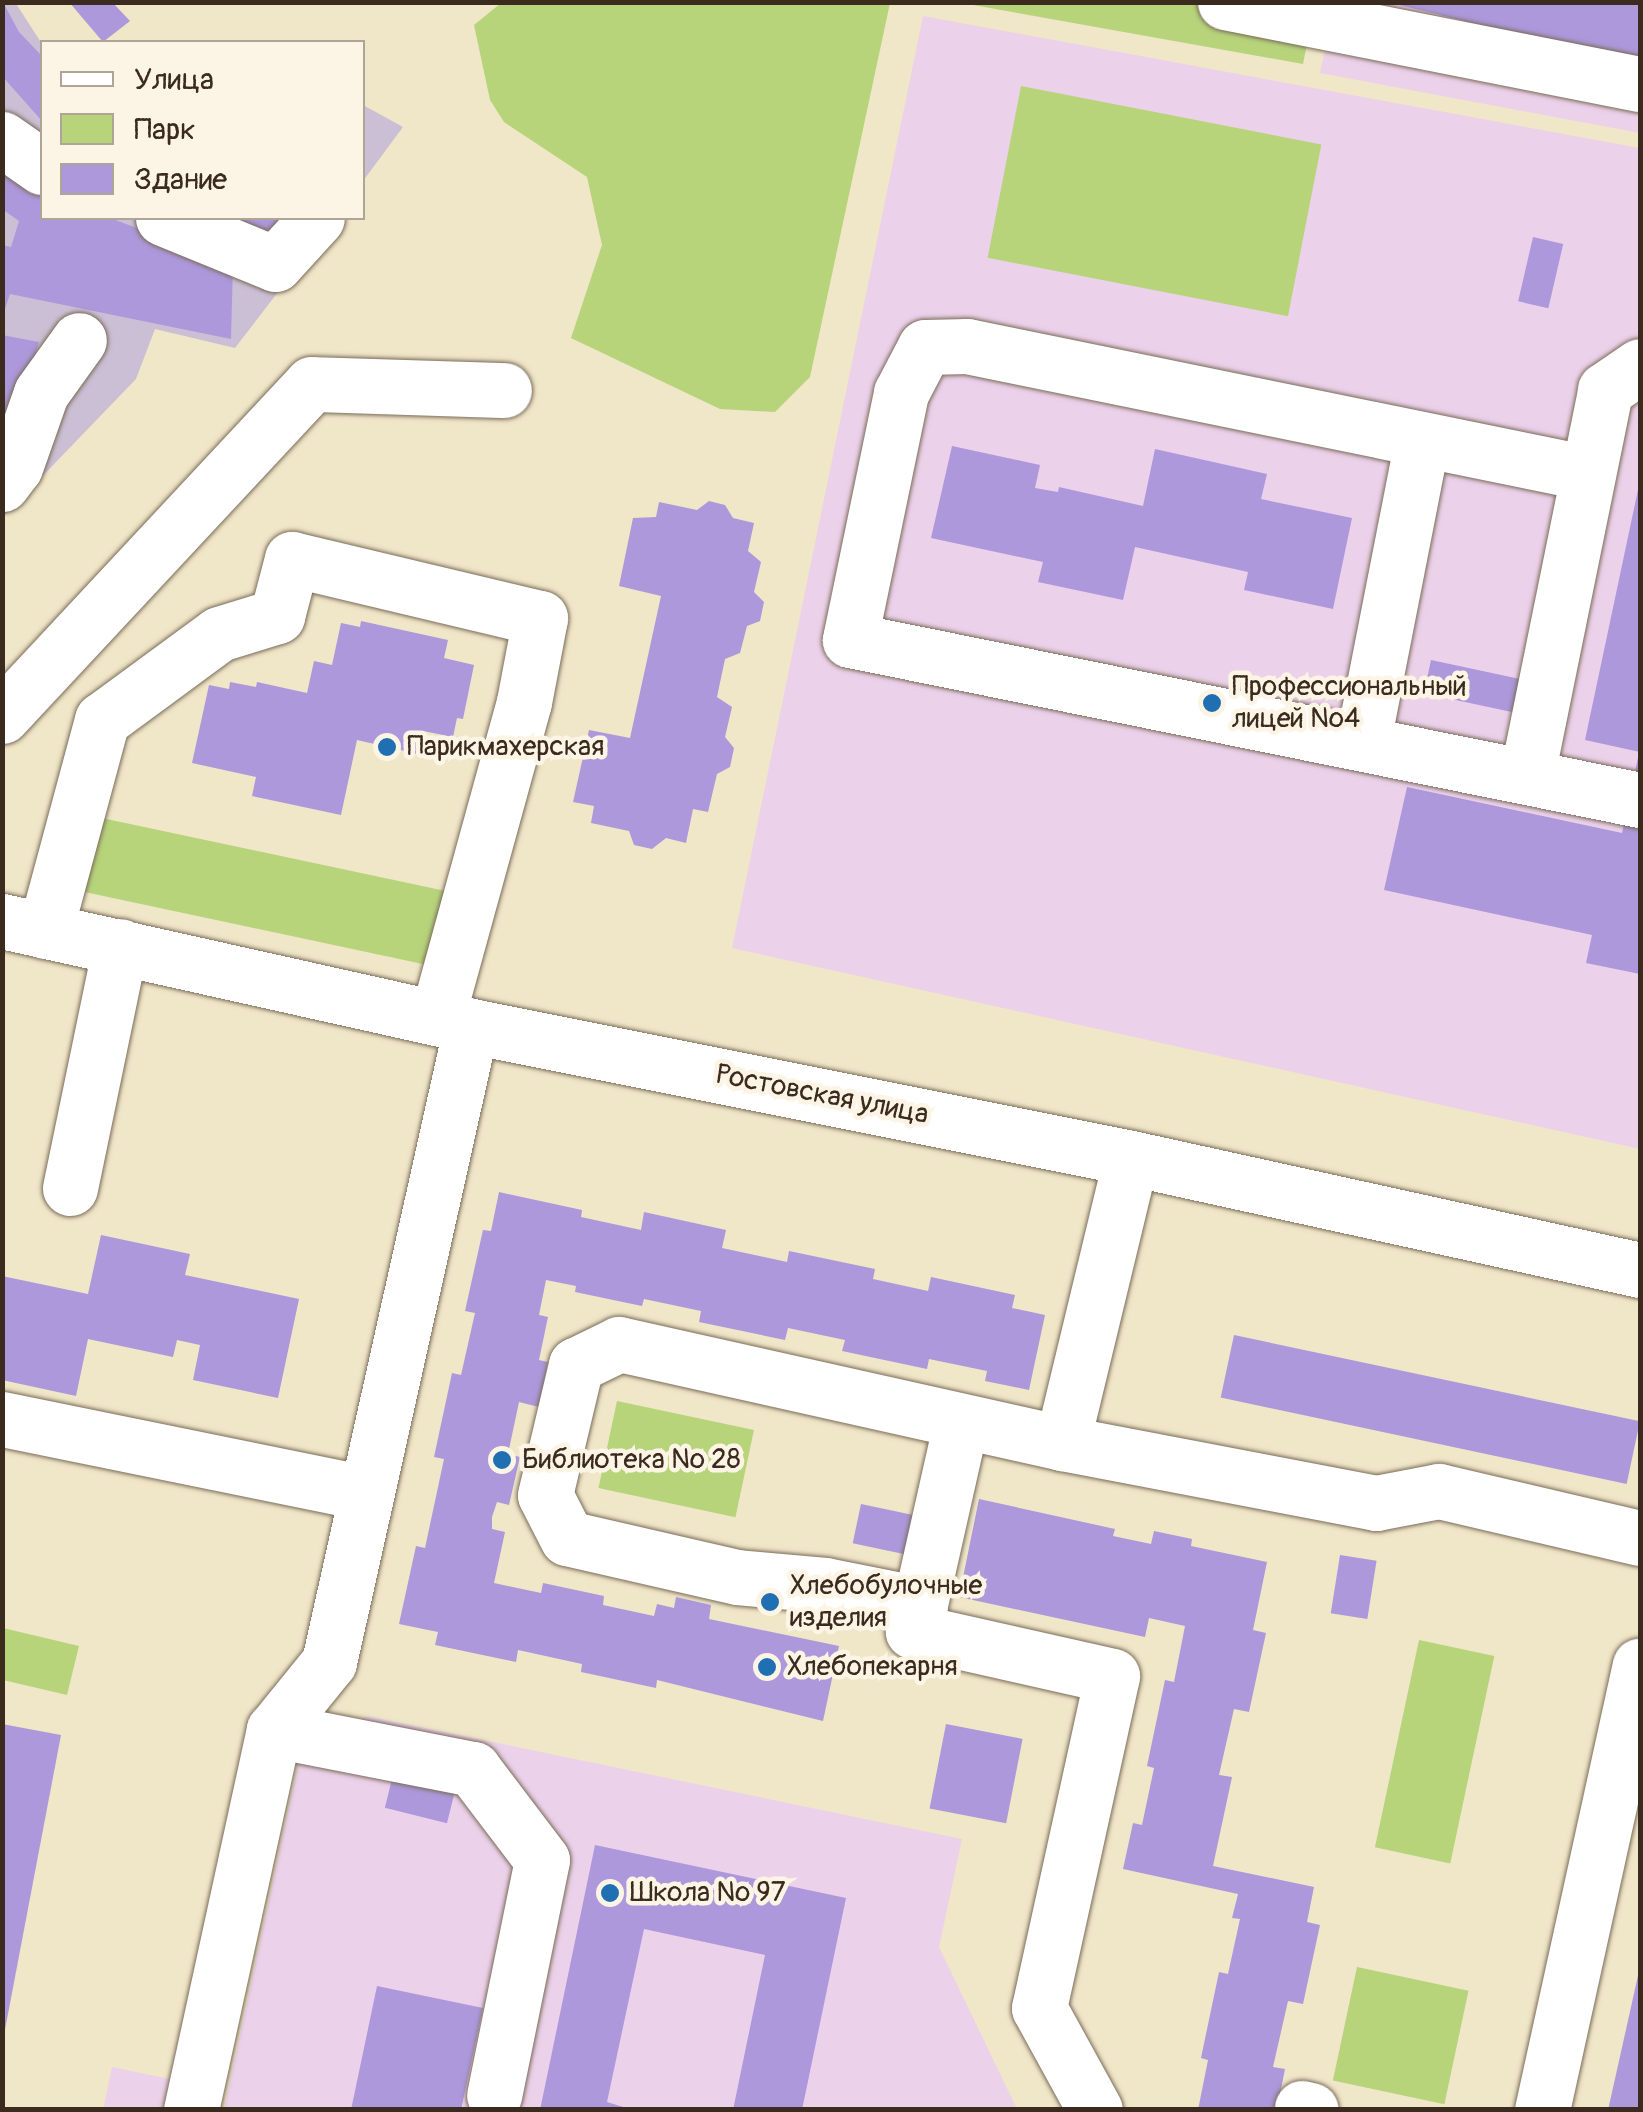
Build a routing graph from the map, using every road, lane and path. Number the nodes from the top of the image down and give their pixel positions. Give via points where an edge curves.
1 (1225, 2) edge
2 (1365, 16) edge
3 (1640, 84) edge
4 (2, 139) edge
5 (40, 166) edge
6 (167, 220) edge
7 (314, 220) edge
8 (79, 340) dead end
9 (1640, 366) edge
10 (504, 390) dead end
11 (1422, 440) junction
12 (1588, 472) junction
13 (2, 484) edge
14 (2, 716) edge
15 (1363, 740) junction
16 (1527, 776) junction
17 (1640, 800) edge
18 (24, 926) edge
19 (120, 946) junction
20 (454, 1021) junction
21 (1131, 1158) junction
22 (70, 1188) dead end
23 (1640, 1270) edge
24 (2, 1418) edge
25 (960, 1422) junction
26 (1062, 1443) junction
27 (367, 1493) junction
28 (1640, 1538) edge
29 (920, 1604) junction
30 (1640, 1666) edge
31 (274, 1730) junction
32 (494, 2095) dead end
33 (191, 2110) edge
34 (1095, 2110) edge
35 (1542, 2110) edge

1 - 2 street
2 - 3 street
4 - 5 street
6 - 7 street via 274,264
8 - 13 street via 41,393 15,467
9 - 12 street via 1605,390
10 - 14 street via 312,384
11 - 12 street
11 - 15 street
11 - 15 street via 967,346 925,347 901,393 850,640
12 - 16 street
15 - 16 street
16 - 17 street
18 - 19 street, Ростовская улица
18 - 20 street via 102,720 220,634 278,616 292,559 540,618
19 - 20 street, Ростовская улица
19 - 22 street
20 - 21 street, Ростовская улица
20 - 27 street
21 - 23 street, Ростовская улица
21 - 26 street
24 - 27 street
25 - 26 street
25 - 29 street
25 - 29 street via 618,1344 576,1364 546,1495 567,1538 737,1578 825,1585
26 - 28 street via 1376,1504 1439,1491
27 - 31 street via 329,1662
29 - 34 street via 913,1630 1112,1676 1039,2008
30 - 35 street
31 - 32 street via 473,1770 542,1860
31 - 33 street

